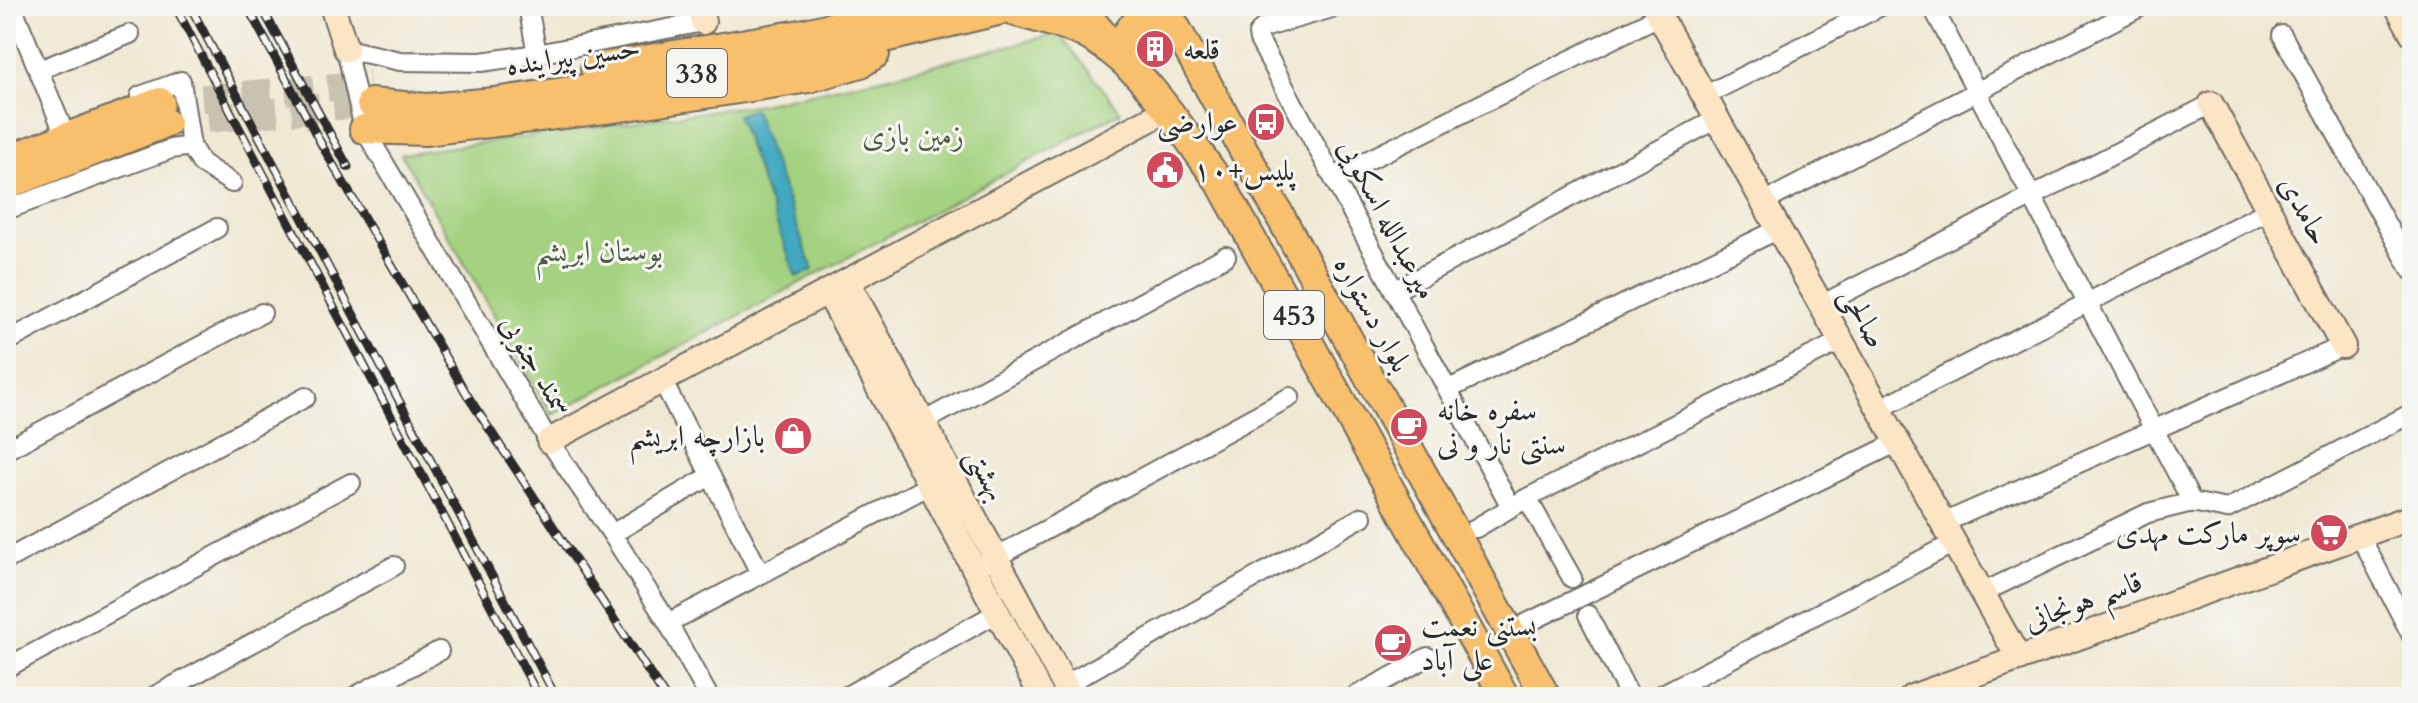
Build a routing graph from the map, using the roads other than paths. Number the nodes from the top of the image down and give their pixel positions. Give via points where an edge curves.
1 (332, 6) edge
2 (528, 6) edge
3 (1079, 6) edge
4 (1339, 6) edge
5 (1881, 6) edge
6 (1932, 6) edge
7 (2142, 6) edge
8 (2397, 6) edge
9 (1012, 7) edge
10 (13, 8) edge
11 (1656, 11) edge
12 (701, 14) edge
13 (1173, 14) edge
14 (915, 19) edge
15 (2412, 33) edge
16 (130, 34) dead end
17 (2282, 35) dead end
18 (346, 49) junction
19 (537, 54) junction
20 (1130, 68) junction
21 (39, 70) junction
22 (1977, 91) junction
23 (1704, 96) junction
24 (2211, 104) joint
25 (368, 105) junction
26 (1167, 110) junction
27 (1717, 119) junction
28 (61, 125) junction
29 (6, 146) edge
30 (191, 146) junction
31 (6, 160) edge
32 (1334, 177) junction
33 (232, 183) dead end
34 (6, 185) edge
35 (2032, 196) junction
36 (1764, 202) junction
37 (6, 210) edge
38 (2269, 210) junction
39 (217, 228) dead end
40 (1779, 229) junction
41 (1226, 256) dead end
42 (2412, 271) edge
43 (838, 286) junction
44 (1394, 291) junction
45 (2087, 302) junction
46 (1821, 305) junction
47 (262, 313) dead end
48 (1841, 341) junction
49 (6, 342) edge
50 (2343, 346) joint
51 (662, 380) junction
52 (1449, 389) junction
53 (306, 397) dead end
54 (1290, 397) dead end
55 (1879, 409) junction
56 (2412, 413) edge
57 (923, 422) junction
58 (2154, 429) junction
59 (549, 441) junction
60 (1898, 442) junction
61 (6, 450) edge
62 (710, 476) junction
63 (351, 483) dead end
64 (930, 485) junction
65 (2192, 502) junction
66 (1519, 503) junction
67 (1362, 517) dead end
68 (2412, 517) edge
69 (1476, 528) dead end
70 (1949, 533) junction
71 (612, 534) junction
72 (2360, 536) junction
73 (996, 558) junction
74 (6, 560) edge
75 (394, 566) dead end
76 (974, 570) junction
77 (760, 573) junction
78 (1572, 578) dead end
79 (1982, 593) junction
80 (997, 613) junction
81 (1588, 615) dead end
82 (668, 623) junction
83 (1525, 624) dead end
84 (2412, 636) edge
85 (439, 651) dead end
86 (1428, 657) dead end
87 (2019, 659) junction
88 (6, 668) edge
89 (1068, 691) edge
90 (153, 697) edge
91 (354, 697) edge
92 (709, 697) edge
93 (845, 697) edge
94 (1042, 697) edge
95 (1354, 697) edge
96 (1505, 697) edge
97 (1546, 697) edge
98 (1630, 697) edge
99 (1657, 697) edge
100 (1912, 697) edge

1 - 18 street
2 - 19 street
3 - 20 main road
4 - 32 street, میرعبدالله اسکویی via 1263,28 1258,34
5 - 23 street
6 - 22 street
7 - 22 street
8 - 15 street
9 - 14 main road, حسین پیراینده / 338
9 - 20 main road, 453 via 1088,35
10 - 21 street
11 - 23 street, صالحی
11 - 32 street
12 - 19 street
13 - 20 main road via 1142,19 1128,30 1122,45
13 - 97 main road, بلوار دستواره / 453
14 - 25 main road, حسین پیراینده / 338 via 507,81 427,88
14 - 25 main road via 861,63 809,78 425,131
16 - 21 street
17 - 42 street
18 - 19 street via 400,61 481,62
18 - 25 street, سمند جنوبی
20 - 26 main road, 453
21 - 28 street
22 - 35 street
22 - 36 street
23 - 27 street, صالحی
24 - 35 street
24 - 38 street, حامدی
25 - 59 street, سمند جنوبی
26 - 43 street
26 - 96 main road, 453 via 1221,184
27 - 36 street, صالحی
27 - 44 street
28 - 29 street
28 - 30 street via 181,81
30 - 33 street via 201,163
30 - 37 street
31 - 34 main road via 163,113
32 - 44 street, میرعبدالله اسکویی
35 - 45 street
35 - 46 street
36 - 40 street, صالحی
38 - 45 street
38 - 50 street, حامدی
39 - 49 street
40 - 46 street, صالحی
40 - 52 street
41 - 57 street
43 - 51 street
43 - 57 street, بهشتی
43 - 64 street
44 - 52 street, میرعبدالله اسکویی
45 - 55 street
45 - 58 street
46 - 48 street, صالحی
47 - 61 street
48 - 55 street, صالحی
48 - 66 street
50 - 58 street
51 - 59 street
51 - 62 street
52 - 66 street, میرعبدالله اسکویی
53 - 74 street
54 - 73 street
55 - 60 street, صالحی
56 - 65 street via 2227,509
57 - 73 street, بهشتی
58 - 65 street
58 - 70 street
59 - 71 street, سمند جنوبی
60 - 70 street, صالحی
60 - 83 street
62 - 71 street
62 - 77 street
63 - 88 street
64 - 76 street
64 - 77 street
65 - 79 street via 2148,513
66 - 69 street
66 - 78 street, میرعبدالله اسکویی
67 - 89 street
68 - 72 street, قاسم هونجانی
70 - 79 street, صالحی
70 - 99 street
71 - 82 street, سمند جنوبی
72 - 84 street
72 - 87 street, قاسم هونجانی
73 - 76 street
73 - 89 street, بهشتی
75 - 90 street
76 - 80 street
77 - 82 street
79 - 87 street, صالحی
80 - 93 street
80 - 94 street
81 - 98 street
82 - 92 street, سمند جنوبی
85 - 91 street
86 - 95 street
87 - 100 street, قاسم هونجانی

